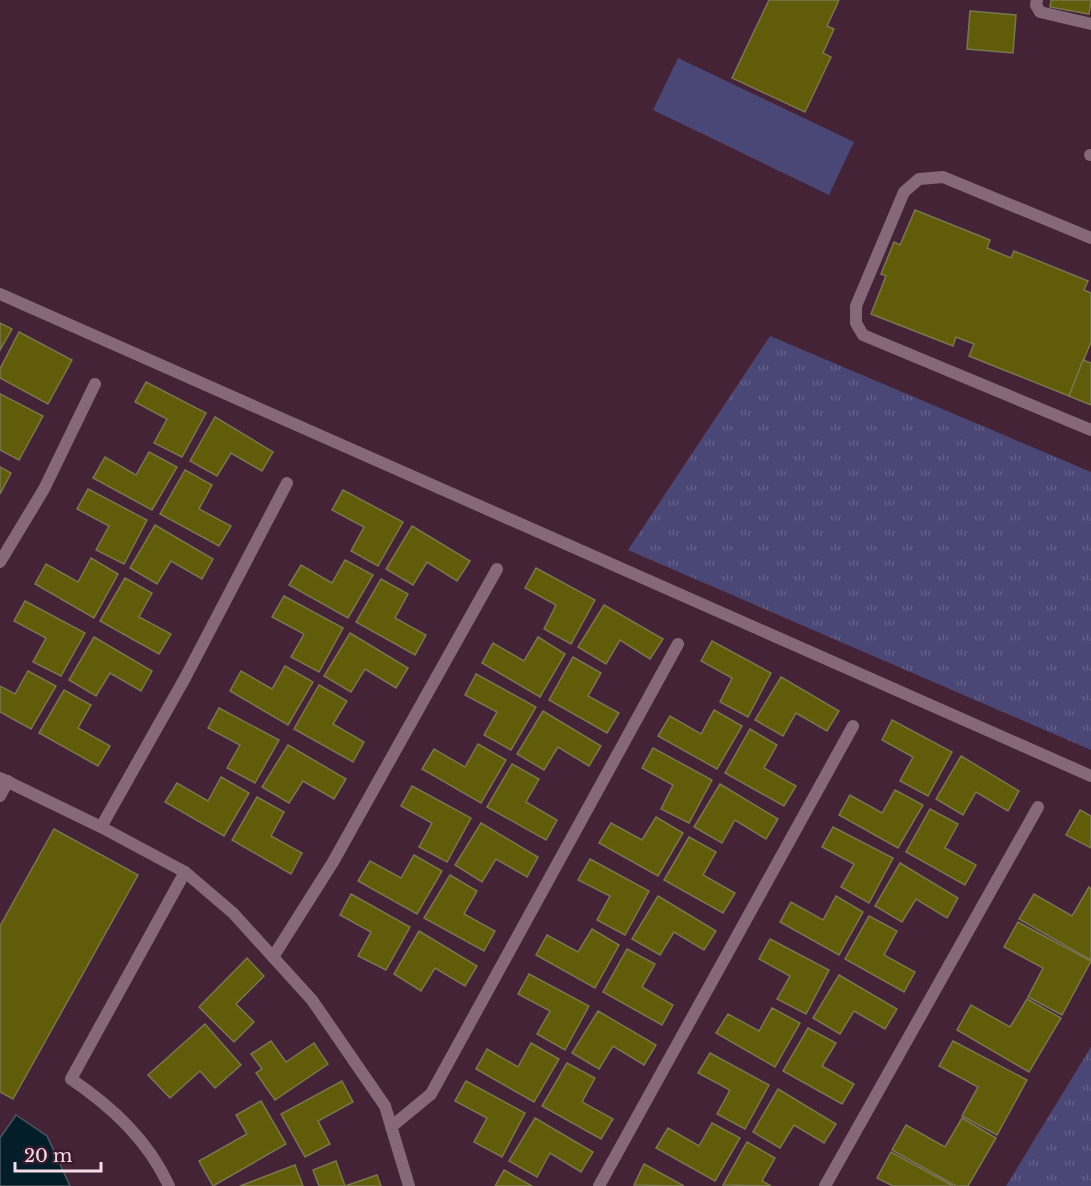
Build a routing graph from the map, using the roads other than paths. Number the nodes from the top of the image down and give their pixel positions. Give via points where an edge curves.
1 (1037, 0) edge
2 (1091, 24) edge
3 (1091, 238) edge
4 (0, 294) edge
5 (95, 384) dead end
6 (1091, 430) edge
7 (287, 483) dead end
8 (0, 561) edge
9 (497, 569) dead end
10 (678, 644) dead end
11 (853, 726) dead end
12 (1091, 776) edge
13 (4, 780) edge
14 (0, 796) edge
15 (1038, 807) dead end
16 (101, 827) junction
17 (185, 872) junction
18 (273, 957) junction
19 (391, 1127) junction
20 (169, 1186) edge
21 (409, 1186) edge
22 (599, 1186) edge
23 (825, 1186) edge

1 - 2 street via 1040,12
3 - 6 street via 943,177 919,179 904,192 856,306 856,323 863,335
4 - 12 street
5 - 8 street via 44,489
7 - 16 street via 185,678
9 - 18 street via 333,862
10 - 19 street via 430,1094
11 - 22 street
13 - 14 street
13 - 16 street
15 - 23 street
16 - 17 street
17 - 18 street via 233,913
17 - 20 street via 71,1079 124,1121 146,1147
18 - 19 street via 312,1000 385,1106
19 - 21 street

